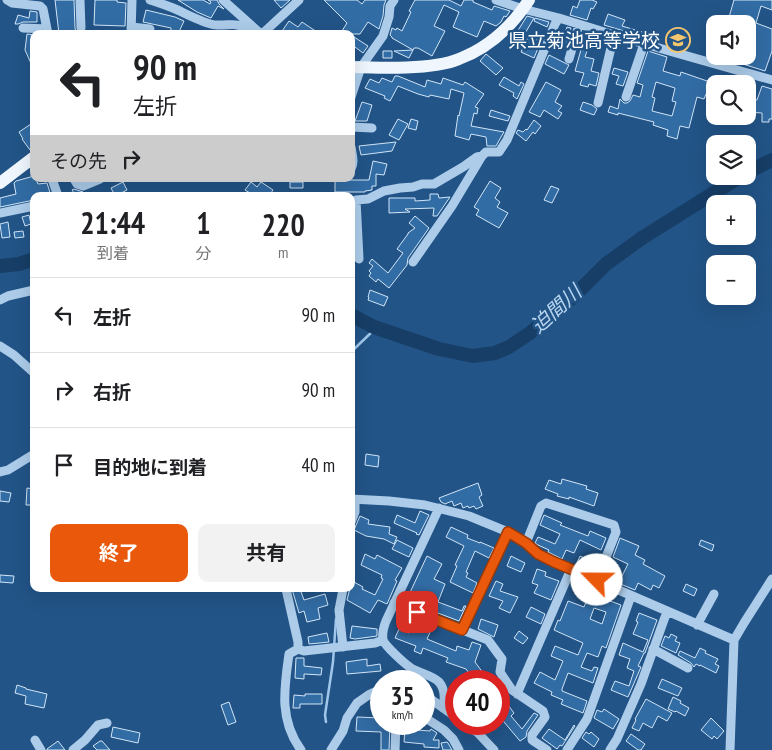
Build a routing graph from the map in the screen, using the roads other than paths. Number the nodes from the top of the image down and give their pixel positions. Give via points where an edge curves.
1 (80, 0) edge
2 (132, 0) edge
3 (150, 0) edge
4 (223, 0) edge
5 (394, 0) edge
6 (496, 0) edge
7 (5, 2) edge
8 (293, 2) edge
9 (526, 5) edge
10 (559, 18) junction
11 (579, 24) junction
12 (23, 28) dead end
13 (81, 28) dead end
14 (150, 29) dead end
15 (36, 30) edge
16 (48, 30) edge
17 (131, 30) edge
18 (140, 30) edge
19 (247, 30) edge
20 (257, 30) edge
21 (266, 30) edge
22 (614, 35) junction
23 (644, 44) junction
24 (569, 59) dead end
25 (356, 67) edge
26 (772, 80) edge
27 (626, 97) dead end
28 (598, 103) dead end
29 (355, 126) edge
30 (372, 128) dead end
31 (482, 156) junction
32 (30, 160) edge
33 (76, 182) edge
34 (93, 182) edge
35 (0, 183) edge
36 (30, 207) edge
37 (0, 213) edge
38 (359, 259) dead end
39 (413, 262) dead end
40 (30, 291) edge
41 (0, 300) edge
42 (0, 346) edge
43 (30, 369) edge
44 (30, 456) edge
45 (0, 472) edge
46 (355, 500) edge
47 (439, 508) junction
48 (508, 532) junction
49 (526, 543) junction
50 (571, 570) junction
51 (772, 579) edge
52 (597, 580) junction
53 (287, 592) edge
54 (342, 592) edge
55 (714, 594) dead end
56 (631, 596) junction
57 (394, 603) junction
58 (668, 612) junction
59 (697, 625) junction
60 (462, 630) junction
61 (383, 640) junction
62 (734, 640) junction
63 (343, 647) junction
64 (298, 649) junction
65 (653, 649) junction
66 (688, 668) dead end
67 (370, 694) edge
68 (518, 694) junction
69 (435, 703) edge
70 (443, 708) joint
71 (108, 723) dead end
72 (435, 724) edge
73 (396, 735) edge
74 (480, 735) edge
75 (35, 740) dead end
76 (41, 750) edge
77 (73, 750) edge
78 (300, 750) edge
79 (331, 750) edge
80 (395, 750) edge
81 (459, 750) edge
82 (494, 750) edge
83 (548, 750) edge
84 (567, 750) edge
85 (610, 750) edge
86 (730, 750) edge

1 - 13 street
2 - 17 street
3 - 19 street via 216,26 238,25
4 - 20 street
5 - 25 street via 383,36
6 - 9 street
7 - 16 street via 40,6 44,9
8 - 21 street
9 - 10 street
9 - 25 main road via 501,34 458,60 409,67
10 - 11 street
10 - 31 street via 508,140 499,152 486,152
11 - 22 street
11 - 24 street
12 - 15 street
14 - 18 street
22 - 23 street
22 - 28 street
23 - 26 street
23 - 27 street
29 - 30 street
31 - 38 street via 434,184 400,188 356,200
31 - 39 street
32 - 35 main road
33 - 34 street via 83,186
36 - 37 street
40 - 41 street
42 - 43 street
44 - 45 street
46 - 47 street
47 - 48 street
47 - 57 street
48 - 49 street
48 - 60 street
49 - 50 street via 538,554
49 - 52 street via 541,506 546,503 614,525 616,532
50 - 52 street
50 - 68 street
51 - 62 street
52 - 56 street
53 - 64 street
54 - 63 street via 339,610
55 - 59 street
56 - 58 street
56 - 84 street via 587,719
57 - 60 street
57 - 61 street via 383,630
58 - 59 street
58 - 65 street
59 - 62 street
60 - 68 street via 488,640 502,659 500,672
61 - 63 street
61 - 70 street via 409,667 439,682 444,691
62 - 86 street
63 - 64 street
64 - 78 street via 289,654 284,705 289,730
65 - 66 street
65 - 85 street
67 - 79 street via 346,718
68 - 83 street via 543,711 545,717 532,734 532,740
69 - 70 street
71 - 77 street via 98,725
72 - 81 street via 449,734
73 - 80 street
74 - 82 street
75 - 76 street

